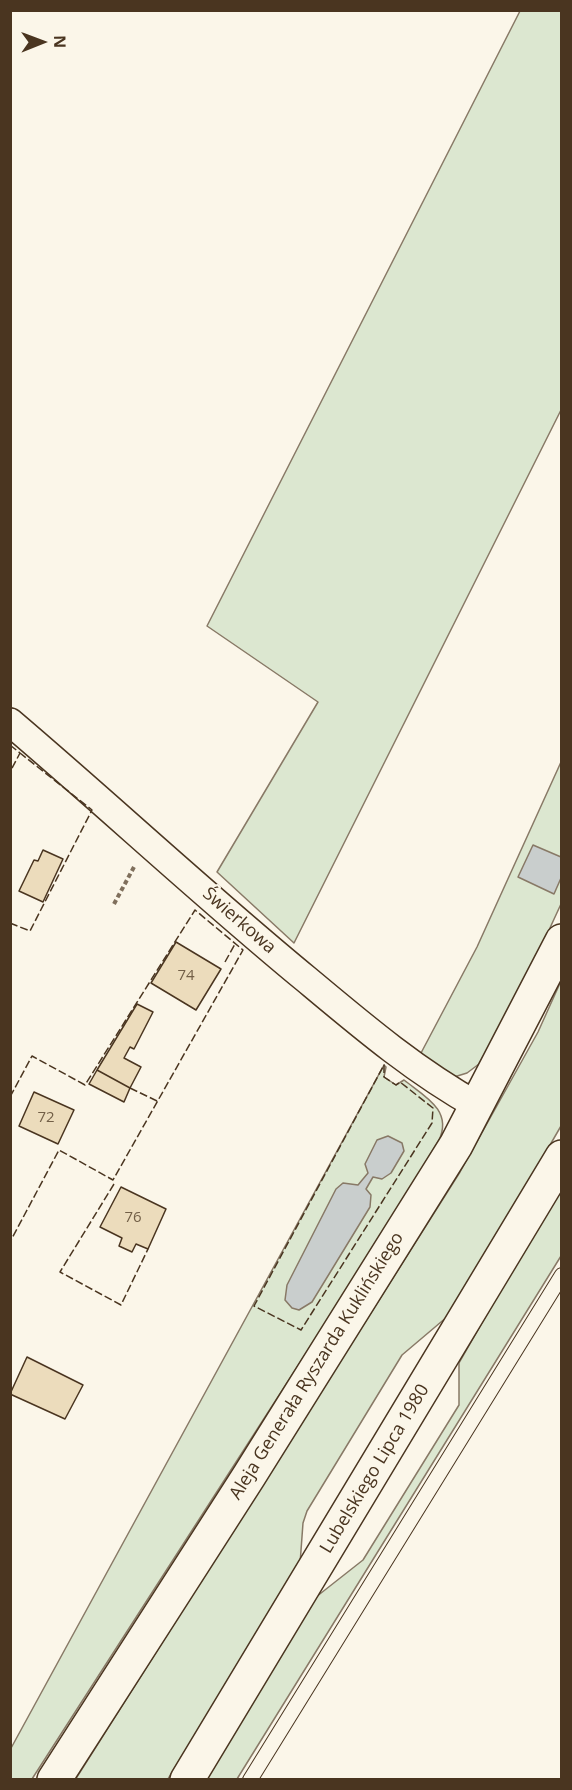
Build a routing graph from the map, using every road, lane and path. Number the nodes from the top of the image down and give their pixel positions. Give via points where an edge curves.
1 (10, 722) edge
2 (149, 840) junction
3 (114, 904) dead end
4 (561, 941) edge
5 (478, 1106) junction
6 (561, 1157) edge
7 (561, 1275) edge
8 (54, 1779) edge
9 (187, 1779) edge
10 (250, 1779) edge

1 - 2 street, Świerkowa
2 - 3 path
2 - 5 street, Świerkowa via 247,930 393,1051
4 - 5 street, Aleja Generała Ryszarda Kuklińskiego
5 - 8 street, Aleja Generała Ryszarda Kuklińskiego via 249,1476
6 - 9 street, Lubelskiego Lipca 1980
7 - 10 lane

